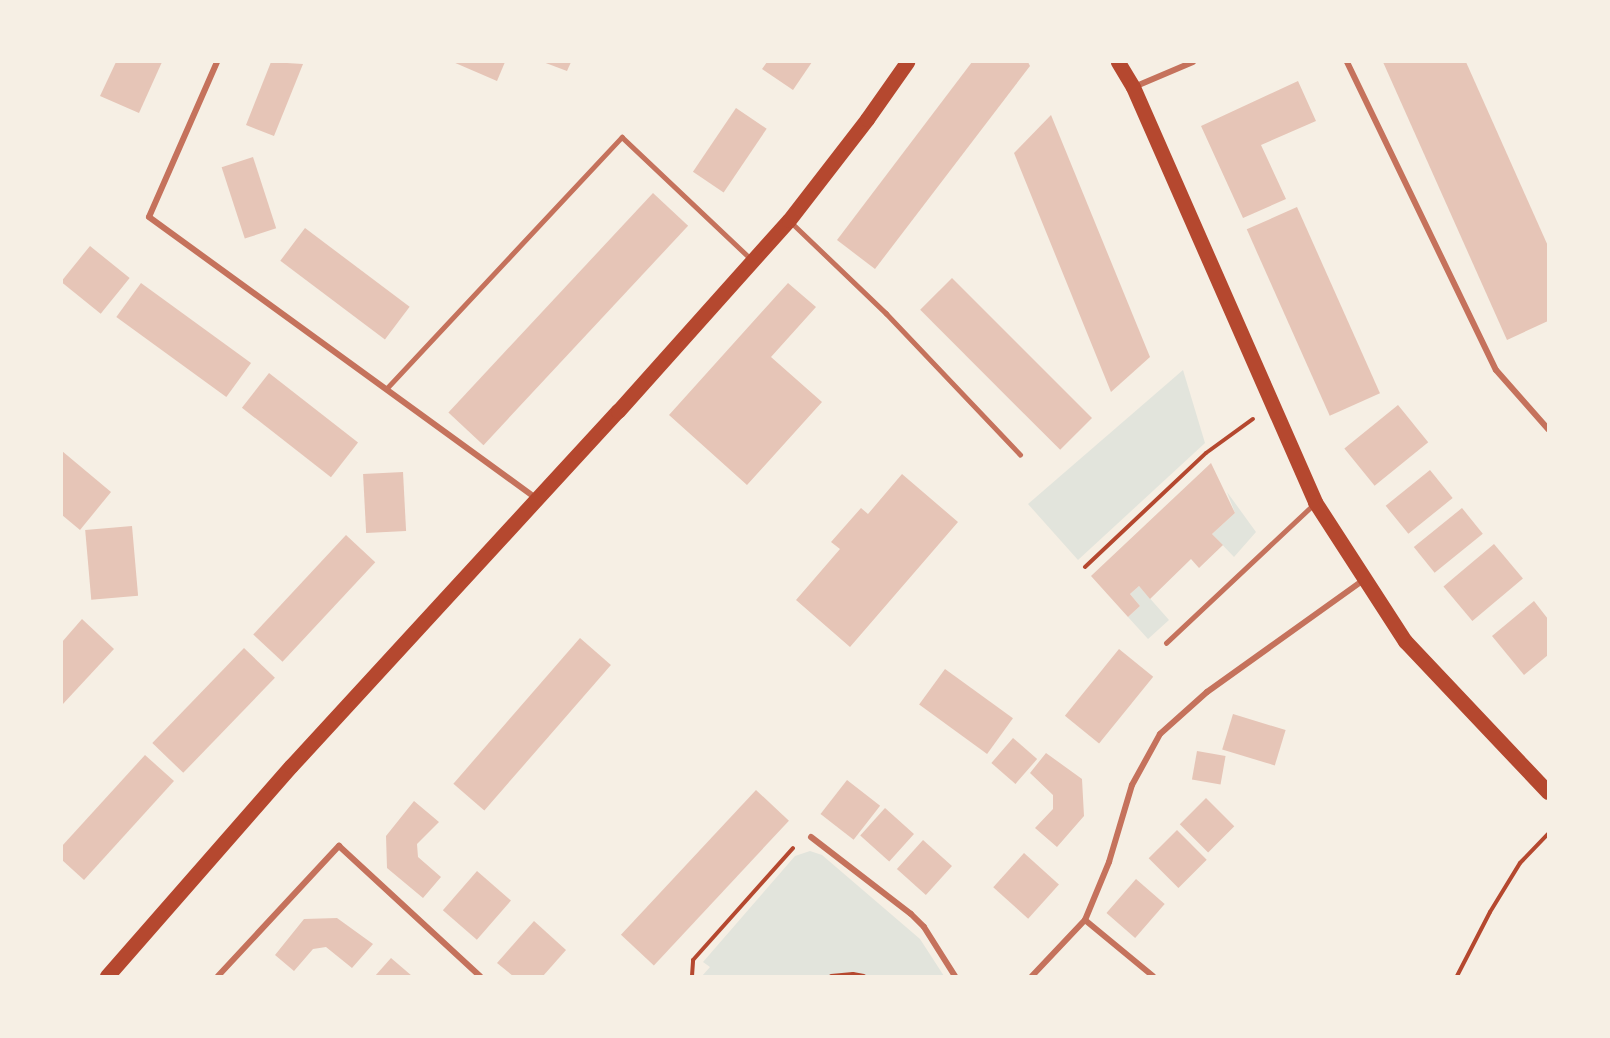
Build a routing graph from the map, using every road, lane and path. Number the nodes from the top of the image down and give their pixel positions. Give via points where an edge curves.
1 (217, 62) edge
2 (906, 62) edge
3 (1118, 62) edge
4 (1193, 62) edge
5 (1347, 62) edge
6 (1133, 87) junction
7 (789, 220) junction
8 (753, 261) junction
9 (386, 389) junction
10 (1272, 405) junction
11 (1548, 429) edge
12 (1020, 454) dead end
13 (537, 500) junction
14 (1315, 502) junction
15 (1084, 567) dead end
16 (1365, 579) junction
17 (1166, 643) dead end
18 (1548, 792) edge
19 (1548, 834) edge
20 (811, 837) joint
21 (1085, 920) junction
22 (107, 976) edge
23 (218, 976) edge
24 (480, 976) edge
25 (692, 976) edge
26 (831, 976) edge
27 (864, 976) edge
28 (955, 976) edge
29 (1032, 976) edge
30 (1153, 976) edge
31 (1457, 976) edge

1 - 9 street via 149,217
2 - 7 main road
3 - 6 main road
4 - 6 street
5 - 11 street via 1496,370
6 - 10 main road
7 - 8 main road
7 - 12 lane via 886,313
8 - 9 lane via 622,137
8 - 13 main road
9 - 13 street
10 - 14 main road
10 - 15 path via 1206,453
13 - 22 main road via 291,766
14 - 16 main road
14 - 17 lane
16 - 18 main road via 1405,640
16 - 21 street via 1207,692 1160,734 1132,784 1109,862
19 - 31 path via 1520,863
20 - 25 path via 796,845 693,960
20 - 28 street via 911,914 924,927
21 - 29 street
21 - 30 street
23 - 24 street via 339,846
26 - 27 path

